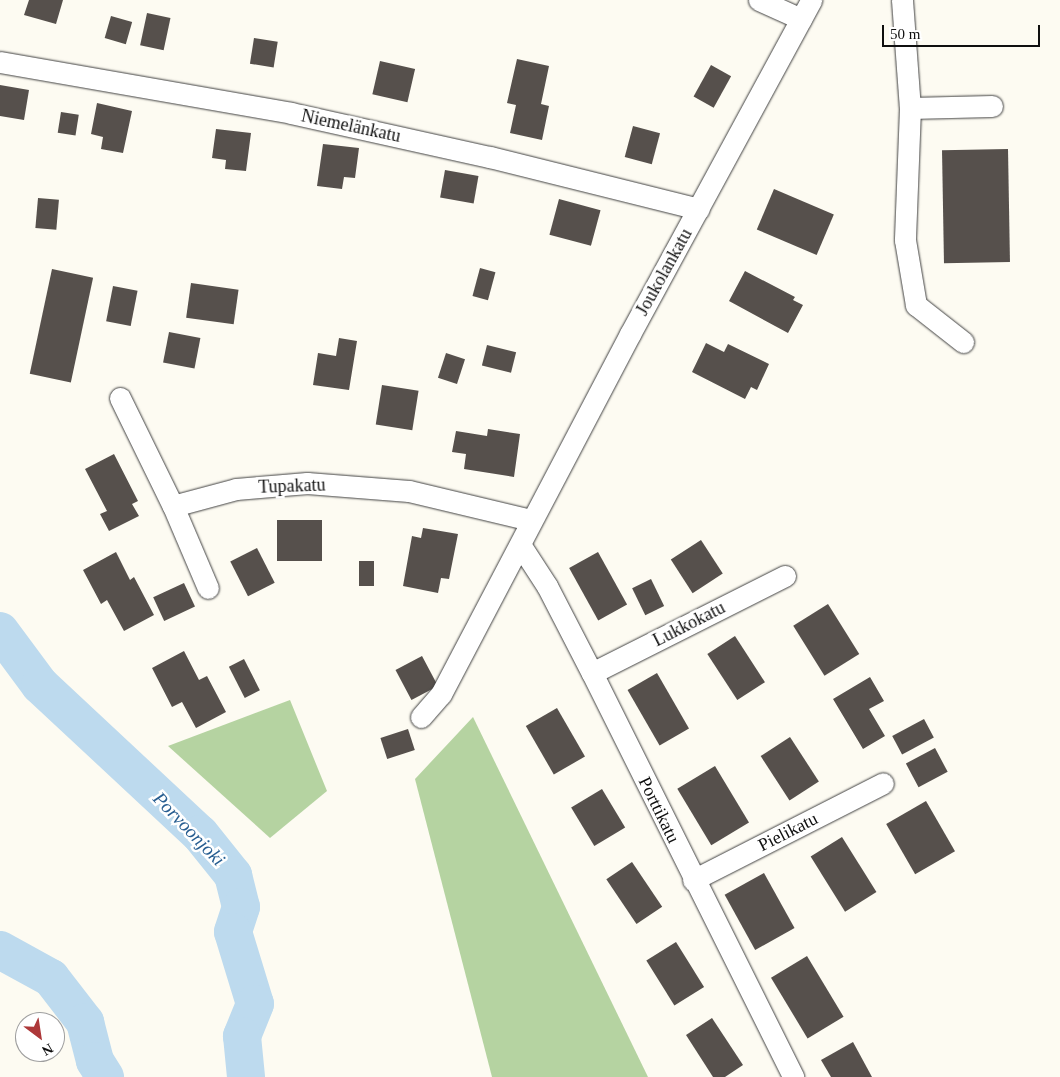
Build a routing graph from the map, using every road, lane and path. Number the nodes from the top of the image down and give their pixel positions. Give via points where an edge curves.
1 (760, 0) edge
2 (811, 0) edge
3 (902, 0) edge
4 (801, 18) junction
5 (0, 62) edge
6 (992, 106) dead end
7 (910, 108) junction
8 (699, 209) junction
9 (963, 342) dead end
10 (120, 398) dead end
11 (173, 506) junction
12 (531, 520) junction
13 (521, 546) junction
14 (785, 576) dead end
15 (208, 588) dead end
16 (592, 673) junction
17 (421, 717) dead end
18 (883, 783) dead end
19 (693, 880) junction
20 (793, 1077) edge

1 - 4 street
2 - 4 street, Joukolankatu
3 - 7 street
4 - 8 street, Joukolankatu
5 - 8 street, Niemelänkatu via 291,113 490,156
6 - 7 street
7 - 9 street via 905,240 916,306
8 - 12 street, Joukolankatu
10 - 11 street
11 - 12 street, Tupakatu via 236,489 307,483 409,491
11 - 15 street
12 - 13 street, Joukolankatu
13 - 16 street, Porttikatu via 547,586
13 - 17 street, Joukolankatu via 441,694
14 - 16 street, Lukkokatu
16 - 19 street, Porttikatu
18 - 19 street, Pielikatu
19 - 20 street, Porttikatu

